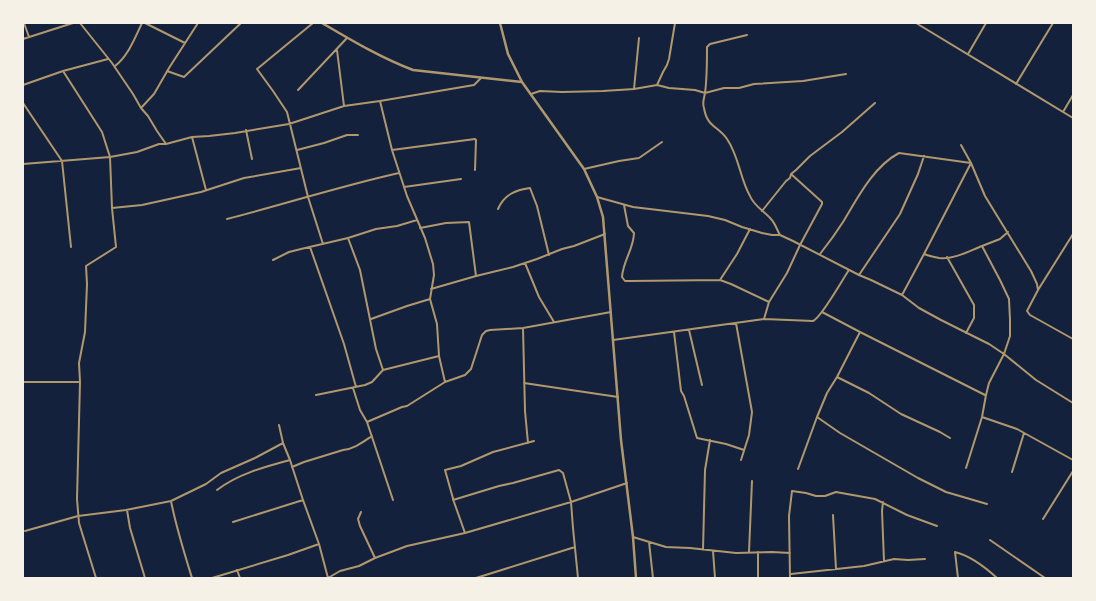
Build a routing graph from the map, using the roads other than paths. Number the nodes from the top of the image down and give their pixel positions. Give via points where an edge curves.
1 (24, 23) edge
2 (73, 23) edge
3 (80, 23) edge
4 (142, 23) edge
5 (146, 23) edge
6 (198, 23) edge
7 (241, 23) edge
8 (313, 23) edge
9 (322, 23) edge
10 (500, 23) edge
11 (675, 23) edge
12 (916, 23) edge
13 (986, 23) edge
14 (1053, 23) edge
15 (747, 35) dead end
16 (29, 37) junction
17 (348, 38) junction
18 (639, 38) dead end
19 (23, 39) edge
20 (186, 43) junction
21 (337, 50) junction
22 (968, 54) junction
23 (108, 59) junction
24 (115, 66) junction
25 (63, 71) junction
26 (167, 71) junction
27 (846, 74) dead end
28 (481, 78) junction
29 (522, 82) junction
30 (1016, 84) junction
31 (23, 85) edge
32 (657, 86) junction
33 (634, 89) junction
34 (298, 90) dead end
35 (705, 93) junction
36 (531, 94) junction
37 (1073, 95) edge
38 (380, 101) junction
39 (23, 103) edge
40 (875, 103) dead end
41 (344, 106) junction
42 (141, 108) junction
43 (1063, 112) junction
44 (1073, 118) edge
45 (289, 124) junction
46 (246, 130) junction
47 (358, 135) dead end
48 (192, 137) junction
49 (662, 142) dead end
50 (166, 144) junction
51 (961, 145) dead end
52 (297, 150) junction
53 (392, 150) junction
54 (924, 156) junction
55 (110, 157) junction
56 (252, 159) dead end
57 (62, 161) junction
58 (971, 163) junction
59 (23, 164) edge
60 (301, 168) junction
61 (584, 169) junction
62 (475, 170) dead end
63 (399, 173) junction
64 (792, 174) junction
65 (462, 179) dead end
66 (404, 187) junction
67 (206, 190) junction
68 (308, 197) junction
69 (598, 197) junction
70 (624, 205) junction
71 (112, 208) junction
72 (498, 209) dead end
73 (762, 211) junction
74 (227, 219) dead end
75 (417, 220) junction
76 (420, 228) junction
77 (750, 230) junction
78 (1008, 232) junction
79 (605, 234) junction
80 (1073, 234) edge
81 (780, 235) junction
82 (348, 238) junction
83 (323, 244) junction
84 (800, 245) junction
85 (982, 246) junction
86 (70, 247) dead end
87 (310, 247) junction
88 (820, 254) junction
89 (924, 254) junction
90 (549, 255) junction
91 (947, 257) junction
92 (273, 260) dead end
93 (525, 263) junction
94 (849, 270) junction
95 (859, 275) junction
96 (476, 276) junction
97 (720, 280) junction
98 (431, 289) junction
99 (1038, 290) junction
100 (902, 295) junction
101 (430, 299) junction
102 (769, 302) junction
103 (611, 312) junction
104 (822, 312) junction
105 (370, 319) junction
106 (764, 319) junction
107 (554, 322) junction
108 (736, 323) junction
109 (523, 328) junction
110 (689, 330) junction
111 (674, 332) junction
112 (860, 332) junction
113 (966, 333) junction
114 (613, 340) junction
115 (1073, 340) edge
116 (1004, 354) junction
117 (439, 356) junction
118 (383, 370) junction
119 (837, 377) junction
120 (23, 382) edge
121 (80, 382) junction
122 (445, 382) junction
123 (524, 383) junction
124 (702, 385) dead end
125 (355, 388) junction
126 (316, 395) dead end
127 (986, 395) junction
128 (618, 397) junction
129 (1073, 403) edge
130 (817, 417) junction
131 (982, 417) junction
132 (367, 422) junction
133 (279, 425) dead end
134 (1024, 433) junction
135 (372, 436) junction
136 (950, 438) dead end
137 (710, 440) junction
138 (534, 441) dead end
139 (283, 443) junction
140 (528, 443) junction
141 (744, 450) junction
142 (290, 460) junction
143 (741, 460) dead end
144 (1073, 460) edge
145 (292, 467) junction
146 (966, 468) dead end
147 (798, 469) dead end
148 (1073, 471) edge
149 (1012, 472) dead end
150 (752, 480) dead end
151 (627, 483) junction
152 (217, 490) dead end
153 (171, 500) junction
154 (303, 500) junction
155 (393, 500) dead end
156 (453, 500) junction
157 (571, 502) junction
158 (883, 502) junction
159 (988, 504) dead end
160 (127, 510) junction
161 (361, 512) dead end
162 (833, 514) dead end
163 (78, 516) junction
164 (1043, 519) dead end
165 (233, 522) dead end
166 (937, 526) dead end
167 (25, 531) dead end
168 (465, 533) junction
169 (633, 537) junction
170 (990, 540) dead end
171 (649, 542) junction
172 (319, 544) junction
173 (575, 547) junction
174 (703, 550) junction
175 (713, 551) junction
176 (749, 552) junction
177 (758, 552) junction
178 (790, 553) junction
179 (375, 558) junction
180 (925, 559) dead end
181 (884, 561) junction
182 (237, 570) junction
183 (836, 570) junction
184 (791, 574) junction
185 (96, 578) edge
186 (145, 578) edge
187 (192, 578) edge
188 (212, 578) edge
189 (240, 578) edge
190 (328, 578) edge
191 (476, 578) edge
192 (578, 578) edge
193 (636, 578) edge
194 (653, 578) edge
195 (715, 578) edge
196 (758, 578) edge
197 (790, 578) edge
198 (958, 578) edge
199 (997, 578) edge
200 (1044, 578) edge

1 - 16 street
2 - 16 street
3 - 23 street
4 - 24 street via 132,44 120,63
5 - 20 street
6 - 20 street
7 - 26 street via 184,77
8 - 45 street via 256,69 286,112
9 - 17 street
10 - 29 street via 508,54
11 - 32 street via 668,65
12 - 22 street
13 - 22 street
14 - 30 street
15 - 35 street via 710,44 707,47
16 - 19 street
17 - 21 street
17 - 28 street via 413,70
18 - 33 street
20 - 26 street
21 - 34 street
21 - 41 street
22 - 30 street
23 - 24 street
23 - 25 street
24 - 42 street
25 - 31 street
25 - 55 street via 102,132
26 - 42 street via 154,94
27 - 35 street via 803,81 724,88
28 - 29 street
28 - 38 street via 474,85
29 - 36 street
30 - 43 street
32 - 33 street
32 - 35 street
33 - 36 street via 540,91
35 - 73 street via 703,102 707,119 728,140 749,196
36 - 61 street
37 - 43 street
38 - 41 street
38 - 53 street
39 - 57 street
40 - 64 street
41 - 45 street
42 - 50 street
43 - 44 street
45 - 46 street
45 - 52 street
46 - 48 street
46 - 56 street
47 - 52 street via 346,135
48 - 50 street
48 - 67 street
49 - 61 street via 639,158
50 - 55 street
51 - 58 street
52 - 60 street
53 - 62 street via 475,139
53 - 63 street
54 - 58 street
54 - 88 street via 899,152 888,159 866,184
54 - 95 street via 900,214
55 - 57 street
55 - 71 street
57 - 59 street
57 - 86 street
58 - 78 street via 985,196
58 - 89 street
60 - 67 street via 244,178
60 - 68 street
61 - 69 street
63 - 66 street
63 - 68 street
64 - 73 street
64 - 84 street via 822,202
65 - 66 street
66 - 75 street
67 - 71 street
68 - 74 street
68 - 83 street
69 - 70 street
69 - 79 street
70 - 77 street via 708,216
70 - 97 street via 628,226 634,233 622,277 626,281
71 - 121 street via 116,247 86,266 85,332 79,363
72 - 90 street via 501,202 514,191 530,188 538,206
73 - 81 street via 770,218
75 - 76 street
75 - 82 street
76 - 96 street via 469,222
76 - 98 street via 433,264
77 - 81 street
77 - 97 street
78 - 85 street via 1000,239
78 - 99 street via 1031,271
79 - 90 street
79 - 103 street
80 - 99 street
81 - 84 street
82 - 83 street
82 - 105 street via 360,270
83 - 87 street
84 - 88 street
84 - 102 street
85 - 91 street
85 - 116 street via 1009,299 1010,336
87 - 92 street via 289,252
87 - 125 street via 344,344
88 - 94 street
89 - 91 street
89 - 100 street
90 - 93 street
91 - 113 street via 974,305 974,318
93 - 96 street
93 - 107 street via 539,297
94 - 95 street
94 - 104 street
95 - 100 street
96 - 98 street
97 - 102 street
98 - 101 street
99 - 115 street via 1028,308 1028,314
100 - 113 street via 919,308
101 - 105 street
101 - 117 street via 437,324
102 - 106 street
103 - 107 street
103 - 114 street
104 - 106 street via 813,321
104 - 112 street
105 - 118 street
106 - 108 street
107 - 109 street
108 - 110 street
108 - 141 street via 752,412
109 - 122 street via 486,331 482,335 472,369 466,375
109 - 123 street
110 - 111 street
110 - 124 street
111 - 114 street
111 - 137 street via 681,391 697,438
112 - 119 street
112 - 127 street
113 - 116 street
114 - 128 street
116 - 127 street via 989,383
116 - 129 street via 1036,380
117 - 118 street
117 - 122 street
118 - 125 street via 372,382
119 - 130 street
119 - 136 street via 869,393 901,414
120 - 121 street
121 - 163 street
122 - 132 street via 407,406
123 - 128 street
123 - 140 street
125 - 126 street
125 - 132 street via 360,410
127 - 131 street
128 - 151 street
130 - 147 street
130 - 159 street via 918,478 946,492
131 - 134 street
131 - 146 street
132 - 135 street
133 - 139 street
134 - 144 street
134 - 149 street
135 - 145 street via 348,449
135 - 155 street
137 - 141 street
137 - 174 street via 705,470
138 - 140 street
139 - 142 street
139 - 153 street
140 - 156 street via 493,452 445,470
141 - 143 street
142 - 145 street
142 - 152 street via 249,472 227,482
145 - 154 street
148 - 164 street
150 - 176 street
151 - 157 street
151 - 169 street
153 - 160 street
153 - 187 street
154 - 165 street
154 - 172 street
156 - 157 street via 559,470 563,473
156 - 168 street
157 - 168 street
157 - 173 street
158 - 166 street via 907,515
158 - 178 street via 836,492 816,496 792,491 789,516
158 - 181 street
160 - 163 street
160 - 186 street
161 - 179 street via 358,519 360,526
162 - 183 street
163 - 167 street
163 - 185 street
168 - 179 street via 407,546
169 - 171 street
169 - 193 street
170 - 200 street
171 - 174 street via 666,547
171 - 194 street
172 - 182 street
172 - 190 street
173 - 191 street
173 - 192 street
174 - 175 street
175 - 176 street
175 - 195 street
176 - 177 street
177 - 178 street
177 - 196 street
178 - 184 street
179 - 190 street
180 - 181 street
181 - 183 street
182 - 188 street
182 - 189 street
183 - 184 street
184 - 197 street
198 - 199 street via 956,552 974,560

